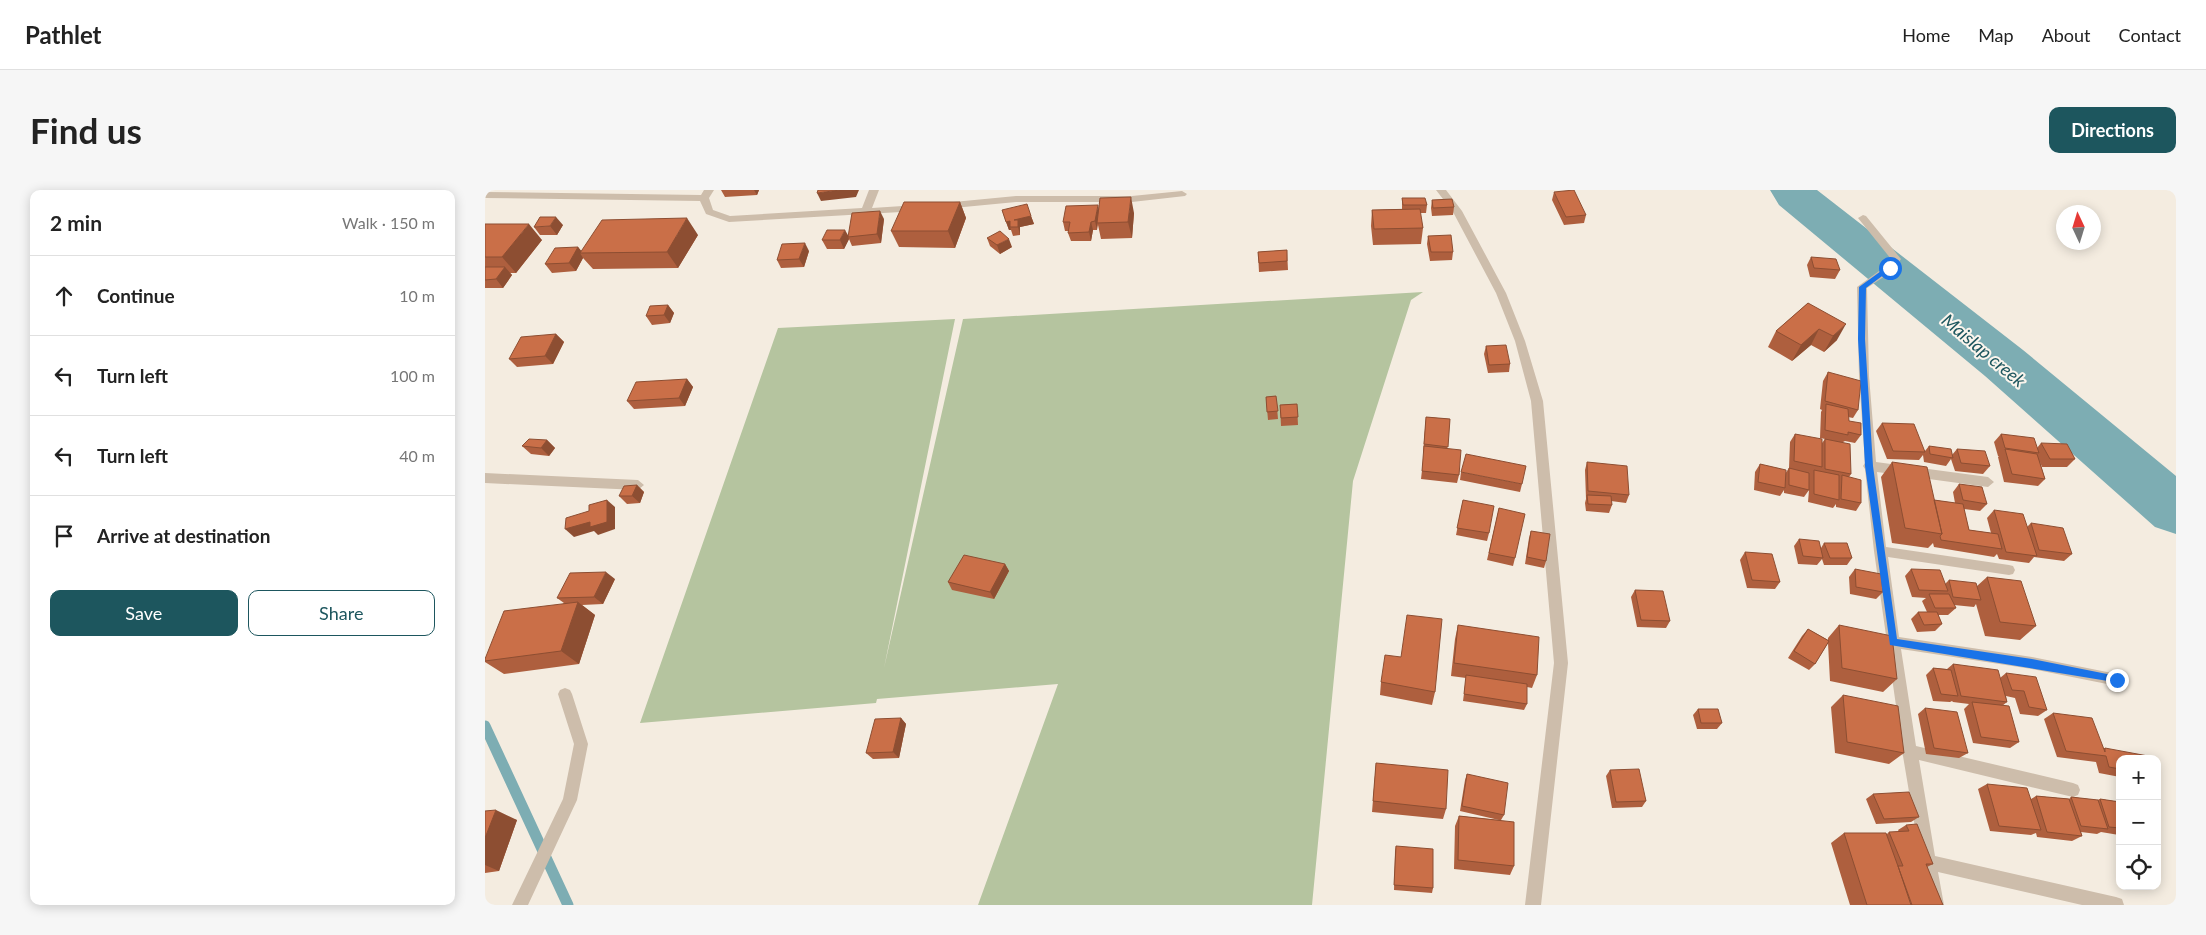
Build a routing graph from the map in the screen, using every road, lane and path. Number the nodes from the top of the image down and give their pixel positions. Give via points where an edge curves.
1 (875, 190) edge
2 (1441, 190) edge
3 (707, 194) edge
4 (1017, 194) edge
5 (1182, 194) dead end
6 (485, 195) edge
7 (866, 210) junction
8 (1863, 218) dead end
9 (1869, 466) junction
10 (485, 478) edge
11 (1988, 482) dead end
12 (638, 484) edge
13 (1880, 551) junction
14 (2009, 570) dead end
15 (1893, 642) junction
16 (2117, 680) dead end
17 (565, 694) dead end
18 (1908, 751) junction
19 (2073, 790) dead end
20 (1928, 862) junction
21 (520, 905) edge
22 (1533, 905) edge
23 (1936, 905) edge
24 (2116, 905) edge

1 - 7 street
2 - 22 street via 1461,219 1501,293 1520,341 1537,401 1561,663
3 - 6 street
3 - 7 street via 709,212 729,219
4 - 5 street via 1132,199
4 - 7 street
8 - 9 street via 1896,259 1890,268 1862,287
9 - 11 street
9 - 13 street
10 - 12 street
13 - 14 street
13 - 15 street
15 - 16 street via 2032,663
15 - 18 street
17 - 21 street via 581,744 569,800
18 - 19 street
18 - 20 street
20 - 23 street
20 - 24 street

